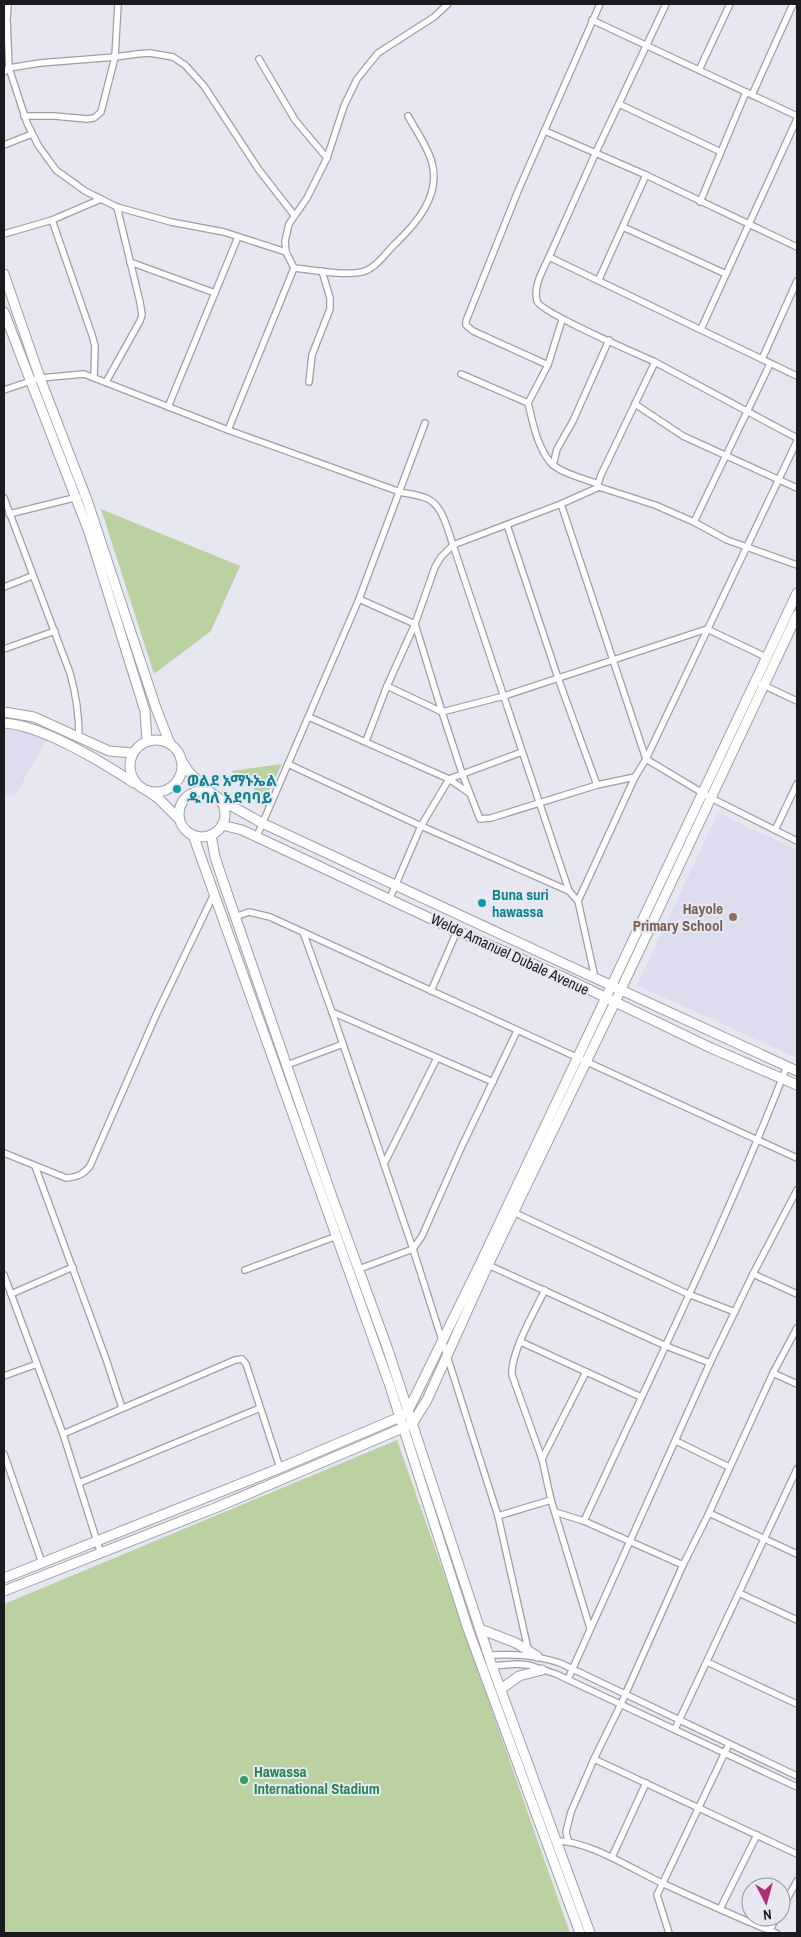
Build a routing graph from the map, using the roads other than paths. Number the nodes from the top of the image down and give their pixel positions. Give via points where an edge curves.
1 (8, 4) edge
2 (118, 4) edge
3 (448, 4) edge
4 (600, 4) edge
5 (666, 4) edge
6 (730, 4) edge
7 (794, 4) edge
8 (5, 14) edge
9 (592, 20) junction
10 (646, 46) junction
11 (115, 58) junction
12 (259, 59) dead end
13 (9, 68) junction
14 (699, 70) junction
15 (4, 72) edge
16 (749, 94) junction
17 (619, 104) junction
18 (24, 116) junction
19 (408, 116) dead end
20 (797, 117) edge
21 (545, 130) junction
22 (32, 134) junction
23 (4, 145) edge
24 (596, 152) junction
25 (721, 152) junction
26 (328, 158) junction
27 (646, 175) junction
28 (102, 200) junction
29 (700, 202) junction
30 (116, 208) junction
31 (294, 215) junction
32 (52, 220) junction
33 (749, 224) junction
34 (623, 227) junction
35 (4, 234) edge
36 (238, 237) junction
37 (797, 247) edge
38 (286, 252) junction
39 (549, 257) junction
40 (130, 262) junction
41 (294, 268) junction
42 (322, 271) junction
43 (4, 274) edge
44 (726, 274) junction
45 (599, 280) junction
46 (797, 281) edge
47 (215, 293) junction
48 (4, 312) edge
49 (562, 320) junction
50 (701, 329) junction
51 (609, 340) junction
52 (762, 359) junction
53 (656, 362) junction
54 (770, 364) junction
55 (548, 365) junction
56 (461, 374) dead end
57 (797, 376) edge
58 (94, 377) junction
59 (40, 378) junction
60 (30, 382) junction
61 (106, 382) junction
62 (309, 382) dead end
63 (4, 390) edge
64 (528, 403) junction
65 (635, 404) junction
66 (168, 407) junction
67 (747, 411) junction
68 (425, 423) dead end
69 (228, 430) junction
70 (797, 439) edge
71 (725, 455) junction
72 (553, 465) junction
73 (777, 479) junction
74 (598, 485) junction
75 (797, 488) edge
76 (400, 492) junction
77 (75, 496) junction
78 (4, 498) edge
79 (87, 500) junction
80 (561, 504) junction
81 (9, 514) junction
82 (694, 522) junction
83 (507, 525) junction
84 (453, 545) junction
85 (746, 547) junction
86 (797, 565) edge
87 (32, 576) junction
88 (4, 587) edge
89 (797, 593) edge
90 (359, 598) junction
91 (797, 615) edge
92 (415, 624) junction
93 (707, 629) junction
94 (55, 631) junction
95 (4, 650) edge
96 (768, 658) junction
97 (612, 660) junction
98 (558, 678) junction
99 (756, 681) junction
100 (387, 686) junction
101 (765, 686) junction
102 (504, 696) junction
103 (797, 701) edge
104 (4, 712) edge
105 (442, 712) junction
106 (309, 717) junction
107 (4, 723) edge
108 (79, 737) junction
109 (147, 741) junction
110 (366, 741) junction
111 (170, 744) junction
112 (522, 752) junction
113 (133, 753) junction
114 (646, 759) junction
115 (181, 760) junction
116 (288, 764) junction
117 (462, 773) junction
118 (635, 777) junction
119 (449, 779) junction
120 (137, 784) junction
121 (797, 784) edge
122 (597, 785) junction
123 (145, 790) junction
124 (209, 791) junction
125 (470, 793) junction
126 (703, 793) junction
127 (711, 798) junction
128 (222, 800) junction
129 (540, 803) junction
130 (178, 818) junction
131 (262, 823) junction
132 (222, 825) junction
133 (421, 826) junction
134 (774, 830) junction
135 (211, 834) junction
136 (193, 835) junction
137 (257, 836) junction
138 (797, 840) edge
139 (396, 885) junction
140 (569, 891) junction
141 (214, 894) junction
142 (390, 898) junction
143 (578, 901) junction
144 (235, 917) junction
145 (457, 931) junction
146 (303, 932) junction
147 (518, 942) junction
148 (512, 954) junction
149 (594, 978) junction
150 (616, 988) junction
151 (431, 991) junction
152 (611, 1000) junction
153 (332, 1012) junction
154 (517, 1030) junction
155 (343, 1044) junction
156 (437, 1058) junction
157 (582, 1060) junction
158 (286, 1065) junction
159 (787, 1066) junction
160 (797, 1070) edge
161 (782, 1078) junction
162 (492, 1082) junction
163 (797, 1085) edge
164 (758, 1139) junction
165 (4, 1153) edge
166 (797, 1158) edge
167 (384, 1164) junction
168 (35, 1166) junction
169 (797, 1190) edge
170 (511, 1210) junction
171 (337, 1236) junction
172 (413, 1249) junction
173 (485, 1264) junction
174 (73, 1267) junction
175 (359, 1268) junction
176 (245, 1270) dead end
177 (753, 1274) junction
178 (4, 1275) edge
179 (545, 1290) junction
180 (11, 1294) junction
181 (688, 1294) junction
182 (797, 1294) edge
183 (735, 1312) junction
184 (797, 1328) edge
185 (443, 1342) junction
186 (520, 1342) junction
187 (666, 1346) junction
188 (447, 1354) junction
189 (710, 1363) junction
190 (37, 1364) junction
191 (586, 1372) junction
192 (773, 1373) junction
193 (4, 1376) edge
194 (797, 1384) edge
195 (641, 1397) junction
196 (122, 1408) junction
197 (260, 1408) junction
198 (408, 1411) junction
199 (400, 1417) junction
200 (408, 1426) junction
201 (63, 1434) junction
202 (676, 1442) junction
203 (4, 1454) edge
204 (542, 1459) junction
205 (729, 1467) junction
206 (280, 1468) junction
207 (797, 1469) edge
208 (79, 1483) junction
209 (550, 1500) junction
210 (555, 1512) junction
211 (709, 1513) junction
212 (498, 1516) junction
213 (584, 1521) junction
214 (764, 1539) junction
215 (630, 1541) junction
216 (97, 1542) junction
217 (101, 1554) junction
218 (797, 1554) edge
219 (42, 1564) junction
220 (684, 1565) junction
221 (4, 1578) edge
222 (4, 1591) edge
223 (739, 1593) junction
224 (797, 1620) edge
225 (590, 1628) junction
226 (480, 1629) junction
227 (528, 1649) junction
228 (489, 1655) junction
229 (537, 1656) junction
230 (707, 1662) junction
231 (492, 1666) junction
232 (573, 1668) junction
233 (542, 1670) junction
234 (568, 1679) junction
235 (501, 1689) junction
236 (625, 1694) junction
237 (621, 1704) junction
238 (797, 1704) edge
239 (679, 1720) junction
240 (675, 1728) junction
241 (729, 1744) junction
242 (725, 1753) junction
243 (594, 1759) junction
244 (797, 1776) edge
245 (646, 1783) junction
246 (797, 1787) edge
247 (699, 1808) junction
248 (757, 1835) junction
249 (568, 1840) junction
250 (555, 1841) junction
251 (797, 1854) edge
252 (612, 1858) junction
253 (662, 1883) junction
254 (720, 1909) junction
255 (741, 1918) edge
256 (762, 1927) joint
257 (771, 1927) edge
258 (769, 1931) junction
259 (580, 1933) edge
260 (590, 1933) edge
261 (669, 1933) edge
262 (758, 1933) edge
263 (776, 1933) edge

1 - 8 street
2 - 11 street
3 - 26 street via 434,17 378,53 357,79 344,106
4 - 9 street
5 - 10 street
6 - 14 street
7 - 16 street
8 - 13 street
9 - 10 street
9 - 21 street
10 - 14 street
10 - 17 street
11 - 13 street via 74,59
11 - 18 street via 101,112 94,118
11 - 31 street via 150,53 173,57 185,65 204,86 259,170
12 - 26 street via 294,120
13 - 15 street
13 - 18 street
14 - 16 street
16 - 20 street
16 - 25 street
17 - 24 street
17 - 25 street
18 - 22 street
19 - 42 street via 432,162 435,178 434,190 425,209 406,234 370,269 348,273
20 - 33 street
21 - 24 street
21 - 55 street via 466,325
22 - 23 street
22 - 28 street via 56,170
24 - 27 street
24 - 39 street
25 - 29 street
26 - 31 street
27 - 29 street
27 - 34 street
28 - 30 street
28 - 32 street
29 - 33 street
30 - 36 street
30 - 40 street
31 - 38 street via 285,241
32 - 35 street
32 - 58 street via 95,346
33 - 37 street
33 - 44 street
34 - 44 street
34 - 45 street
36 - 38 street
36 - 47 street
38 - 41 street
39 - 45 street
39 - 49 street via 538,280 537,301
40 - 47 street
40 - 61 street via 142,315
41 - 42 street
41 - 69 street
42 - 62 street via 330,309 312,355
43 - 59 main road
44 - 50 street
45 - 50 street
46 - 52 street
47 - 66 street
48 - 60 main road
49 - 51 street
49 - 55 street
50 - 52 street
51 - 53 street
51 - 72 street
52 - 54 street
53 - 65 street
53 - 67 street
54 - 57 street
54 - 67 street
55 - 64 street
56 - 64 street
58 - 59 street via 70,374
58 - 61 street
59 - 60 street
59 - 79 main road
60 - 63 street
60 - 77 main road
61 - 66 street
64 - 72 street via 540,446
65 - 71 street via 683,436
65 - 74 street
66 - 69 street
67 - 70 street
67 - 71 street
68 - 76 street
69 - 76 street
70 - 73 street
71 - 73 street
71 - 82 street
72 - 74 street
73 - 75 street
73 - 85 street
74 - 80 street
74 - 82 street
76 - 84 street via 429,499 436,506
76 - 90 street
77 - 79 street
77 - 81 street
77 - 109 main road via 114,607 145,712
78 - 81 street
79 - 111 main road
80 - 83 street
80 - 97 street
81 - 87 street
82 - 85 street
83 - 84 street
83 - 98 street
84 - 92 street via 435,568
84 - 102 street
85 - 86 street
85 - 93 street
87 - 88 street
87 - 94 street
89 - 96 main road
90 - 92 street
90 - 106 street
91 - 101 main road
92 - 100 street
92 - 105 street
93 - 96 street
93 - 97 street
93 - 114 street
94 - 95 street
94 - 108 street via 76,694
96 - 99 main road
97 - 98 street
97 - 114 street
98 - 102 street
98 - 122 street
99 - 101 street
99 - 126 main road
100 - 105 street
100 - 110 street
101 - 103 street
101 - 127 main road
102 - 105 street
102 - 112 street
104 - 108 main road via 34,717
105 - 117 street
106 - 110 street
106 - 116 street
107 - 120 main road via 40,732 106,764
108 - 113 main road via 115,753
109 - 111 main road
109 - 113 main road
110 - 119 street
111 - 115 main road
112 - 117 street
112 - 129 street
113 - 120 main road via 129,768
114 - 118 street
114 - 126 street
115 - 123 main road via 182,769 173,786 156,792
115 - 124 main road
116 - 131 street
116 - 133 street
117 - 119 street
117 - 125 street
118 - 122 street
118 - 143 street
119 - 125 street
119 - 133 street
120 - 123 main road
121 - 134 street
122 - 129 street
123 - 130 main road
124 - 128 main road
124 - 130 main road via 190,793 179,808
125 - 129 street via 480,819
126 - 127 street
126 - 150 main road
127 - 134 street
127 - 150 main road
128 - 131 main road
128 - 132 main road via 225,817
129 - 140 street
130 - 136 main road via 182,827
131 - 137 street
131 - 139 main road
132 - 135 main road
132 - 137 main road, Welde Amanuel Dubale Avenue
133 - 139 street
133 - 140 street
134 - 138 street
135 - 136 main road
135 - 144 main road via 215,857
136 - 141 main road
137 - 142 main road, Welde Amanuel Dubale Avenue
139 - 142 street
139 - 147 main road
140 - 143 street
141 - 168 street via 157,1013 90,1166 76,1177 66,1178
141 - 171 main road
142 - 145 main road, Welde Amanuel Dubale Avenue
143 - 149 street
144 - 146 street via 249,912 258,913
144 - 158 main road
145 - 148 main road, Welde Amanuel Dubale Avenue
145 - 151 street
146 - 151 street
146 - 153 street
147 - 148 main road
147 - 149 main road
148 - 152 main road, Welde Amanuel Dubale Avenue
149 - 150 main road
150 - 152 main road
150 - 159 main road
151 - 154 street
152 - 157 main road
152 - 161 main road, Welde Amanuel Dubale Avenue
153 - 155 street
153 - 156 street
154 - 157 street
154 - 162 street
155 - 158 street
155 - 167 street
156 - 162 street
156 - 167 street
157 - 164 street
157 - 170 main road
158 - 175 main road
159 - 160 main road
159 - 161 street
161 - 163 main road, Welde Amanuel Dubale Avenue
161 - 164 street
162 - 172 street via 428,1224
164 - 166 street
164 - 181 street
165 - 168 street
167 - 172 street
168 - 174 street
169 - 177 street
170 - 173 main road
170 - 181 street
171 - 176 street
171 - 199 main road
172 - 175 street
172 - 185 street
173 - 179 street
173 - 185 main road
173 - 188 main road
174 - 180 street
174 - 196 street
175 - 198 main road
177 - 182 street
177 - 183 street
178 - 180 street
179 - 186 street
179 - 187 street
180 - 190 street
181 - 183 street
181 - 187 street
183 - 189 street
184 - 192 street
185 - 188 street
185 - 198 main road
186 - 191 street
186 - 204 street via 512,1375
187 - 189 street
187 - 195 street
188 - 200 main road via 427,1400
188 - 212 street
189 - 202 street
190 - 193 street
190 - 201 street
191 - 195 street
191 - 204 street
192 - 194 street
192 - 205 street
195 - 213 street
196 - 197 street via 234,1360 242,1360
196 - 201 street
197 - 206 street
197 - 208 street
198 - 199 main road
198 - 200 main road
199 - 200 main road
199 - 206 main road
200 - 217 main road
200 - 226 main road
200 - 259 main road via 468,1629
201 - 208 street
202 - 205 street
202 - 215 street
203 - 219 street
204 - 209 street
205 - 211 street
206 - 216 main road
207 - 214 street
208 - 216 street
209 - 210 street
209 - 212 street
210 - 213 street
210 - 225 street
211 - 214 street
211 - 220 street
212 - 227 street
213 - 215 street
214 - 218 street
214 - 223 street
215 - 220 street
215 - 225 street
216 - 217 street
216 - 219 main road
217 - 222 main road
219 - 221 main road
220 - 236 street
223 - 224 street
223 - 230 street
225 - 232 street
226 - 227 main road
226 - 228 main road
227 - 229 main road
228 - 229 street
228 - 231 main road
229 - 232 street
230 - 238 street
230 - 239 street
231 - 233 street via 529,1665
231 - 235 main road
232 - 234 street
232 - 236 street
233 - 234 street
233 - 235 main road via 519,1676
234 - 237 street
235 - 250 main road
236 - 237 street
236 - 239 street
237 - 240 street
237 - 243 street
239 - 240 street
239 - 241 street
240 - 242 street
241 - 242 street
241 - 244 street
242 - 246 street
242 - 247 street
243 - 245 street
243 - 249 street via 571,1812 566,1832
245 - 247 street
245 - 252 street
247 - 248 street
247 - 253 street
248 - 251 street
248 - 254 street
249 - 250 street
249 - 252 street
250 - 260 main road
252 - 253 street
253 - 254 street
253 - 261 street via 657,1895
254 - 255 street
256 - 258 street
256 - 262 street
257 - 258 street
258 - 263 street

